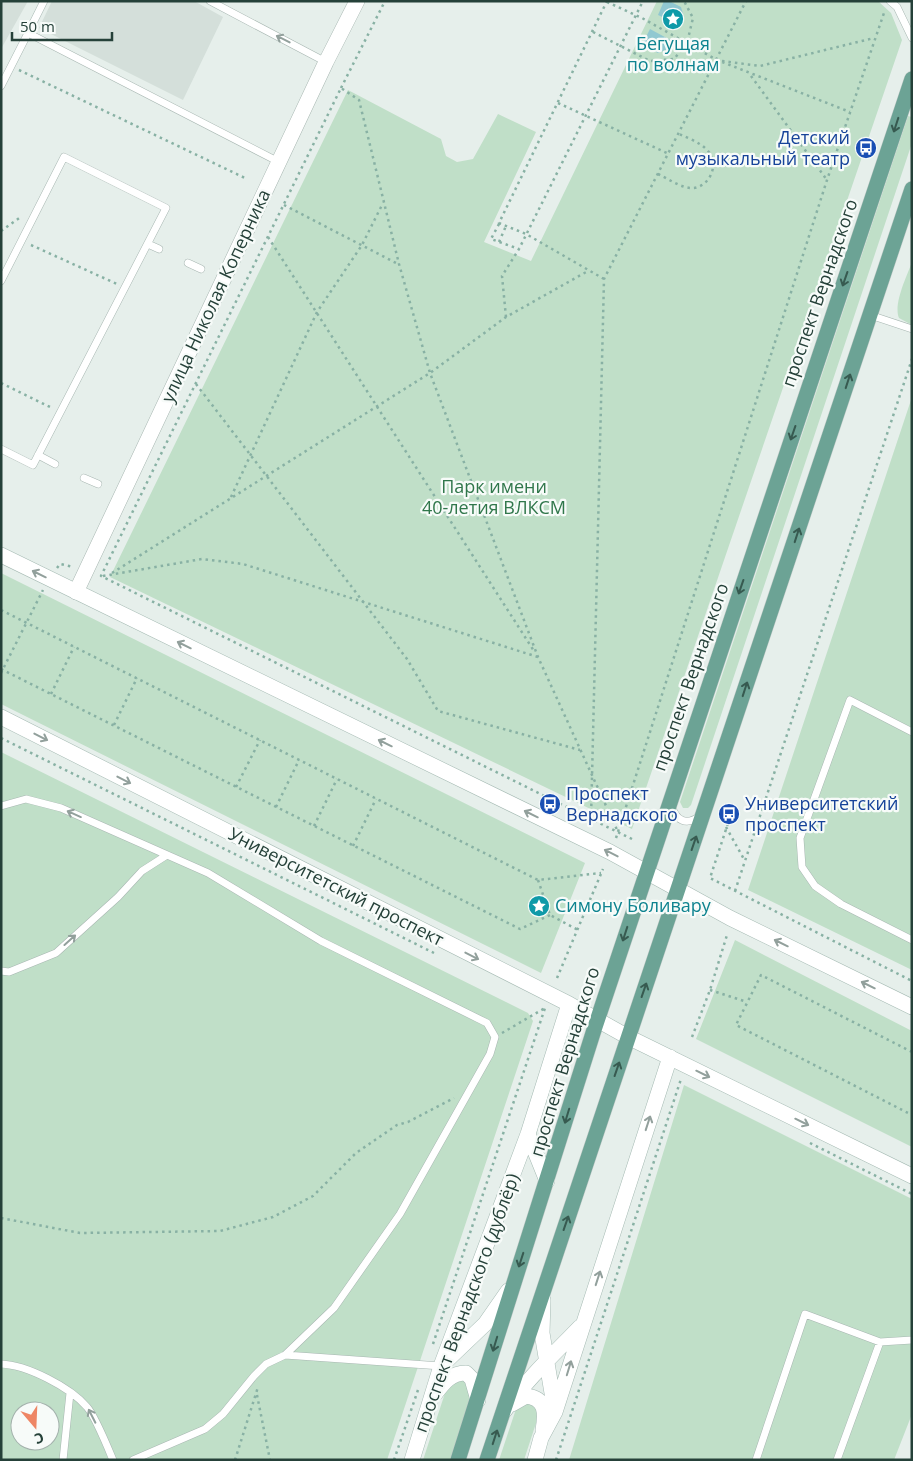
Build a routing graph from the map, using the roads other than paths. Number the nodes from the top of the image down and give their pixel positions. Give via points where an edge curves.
1 (44, 1) edge
2 (210, 1) edge
3 (357, 1) edge
4 (889, 1) edge
5 (28, 33) junction
6 (912, 38) edge
7 (326, 62) junction
8 (912, 79) edge
9 (1, 86) edge
10 (279, 162) junction
11 (912, 189) edge
12 (148, 244) junction
13 (159, 249) dead end
14 (188, 263) dead end
15 (200, 269) dead end
16 (1, 280) edge
17 (870, 314) junction
18 (912, 329) edge
19 (1, 449) edge
20 (38, 455) junction
21 (55, 464) dead end
22 (84, 478) dead end
23 (98, 484) dead end
24 (1, 555) edge
25 (76, 592) junction
26 (1, 717) edge
27 (912, 732) edge
28 (671, 797) junction
29 (1, 806) edge
30 (706, 808) junction
31 (167, 855) junction
32 (646, 871) junction
33 (679, 890) junction
34 (912, 940) edge
35 (1, 971) edge
36 (569, 1004) junction
37 (912, 1007) edge
38 (598, 1019) junction
39 (628, 1036) junction
40 (670, 1057) junction
41 (528, 1134) junction
42 (912, 1176) edge
43 (547, 1181) junction
44 (514, 1281) junction
45 (545, 1286) junction
46 (582, 1324) junction
47 (912, 1340) edge
48 (880, 1342) junction
49 (285, 1355) junction
50 (546, 1363) junction
51 (1, 1364) edge
52 (433, 1366) junction
53 (70, 1393) junction
54 (432, 1399) junction
55 (478, 1400) junction
56 (555, 1412) junction
57 (502, 1414) junction
58 (541, 1438) junction
59 (63, 1460) edge
60 (113, 1460) edge
61 (133, 1460) edge
62 (412, 1460) edge
63 (458, 1460) edge
64 (487, 1460) edge
65 (535, 1460) edge
66 (756, 1460) edge
67 (837, 1460) edge

1 - 5 lane
7 -> 2 lane
3 - 7 main road, улица Николая Коперника
4 - 6 lane via 897,7
5 - 9 lane
5 - 10 lane
7 - 10 main road, улица Николая Коперника
8 -> 28 main road, проспект Вернадского
10 - 25 main road, улица Николая Коперника
11 - 17 main road
12 - 13 lane
12 - 16 lane via 166,208 64,157
12 - 20 lane
14 - 15 lane
17 - 18 lane
30 -> 17 main road
19 - 20 lane via 33,465
20 - 21 lane
22 - 23 lane
25 -> 24 main road
32 -> 25 main road
26 -> 36 main road, Университетский проспект
27 - 34 lane via 850,700 800,838 802,867 815,886 841,904
28 - 30 lane via 673,811 680,819 693,820
28 - 32 main road, проспект Вернадского
31 -> 29 lane via 60,808 26,799
33 -> 30 main road
35 -> 31 lane via 9,972 56,953 142,871
31 - 49 lane via 208,873 321,941 487,1023 495,1037 472,1089 395,1222 334,1308
32 - 33 main road
32 -> 38 main road, проспект Вернадского
37 -> 33 main road
39 -> 33 main road
36 - 38 main road, Университетский проспект
36 - 41 main road, проспект Вернадского (дублёр)
38 - 39 main road, Университетский проспект
38 -> 43 main road, проспект Вернадского
39 - 40 main road, Университетский проспект
45 -> 39 main road
40 -> 42 main road, Университетский проспект
46 -> 40 main road
41 - 43 main road
41 - 52 main road, проспект Вернадского (дублёр)
43 -> 44 main road, проспект Вернадского
44 - 52 main road via 485,1324
44 -> 55 main road, проспект Вернадского
45 - 50 main road via 542,1333
45 - 57 main road
46 - 50 main road
56 -> 46 main road
47 - 48 lane
48 - 66 lane via 804,1314
48 - 67 lane
49 - 52 lane
49 - 61 lane via 266,1364 223,1414 205,1429
50 - 56 main road
50 - 57 main road via 527,1381
51 - 53 lane via 28,1370
52 - 54 main road, проспект Вернадского (дублёр)
53 - 59 lane
60 -> 53 lane via 88,1408
54 - 55 main road via 451,1375 466,1373 472,1379
54 - 62 main road, проспект Вернадского (дублёр)
55 - 63 main road, проспект Вернадского
56 - 58 main road
57 - 58 main road via 516,1400 534,1397 544,1410
64 -> 57 main road
58 - 65 main road

